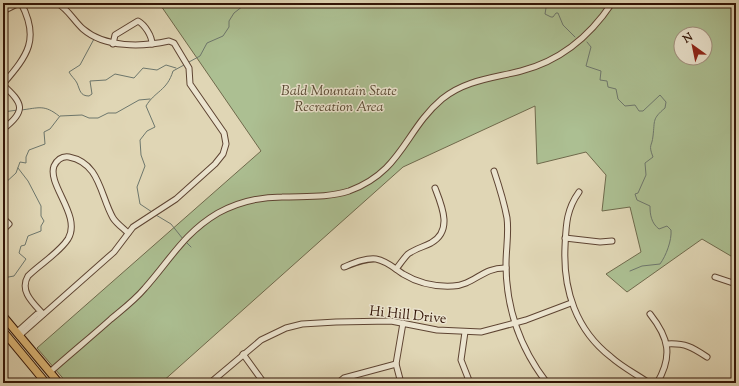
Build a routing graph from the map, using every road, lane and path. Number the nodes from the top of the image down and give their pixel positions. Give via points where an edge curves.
1 (20, 3) edge
2 (57, 3) edge
3 (612, 3) edge
4 (66, 6) edge
5 (3, 11) edge
6 (113, 44) junction
7 (152, 44) junction
8 (3, 84) edge
9 (3, 129) edge
10 (494, 170) dead end
11 (435, 188) dead end
12 (579, 192) dead end
13 (3, 218) edge
14 (3, 230) edge
15 (128, 233) junction
16 (565, 238) junction
17 (612, 241) dead end
18 (344, 267) dead end
19 (506, 268) junction
20 (396, 269) junction
21 (714, 277) dead end
22 (736, 284) edge
23 (571, 303) junction
24 (43, 314) junction
25 (650, 314) dead end
26 (3, 316) edge
27 (403, 323) junction
28 (514, 323) junction
29 (3, 331) edge
30 (464, 332) junction
31 (18, 334) junction
32 (10, 340) junction
33 (667, 344) junction
34 (243, 354) junction
35 (707, 357) dead end
36 (42, 362) junction
37 (396, 364) junction
38 (32, 366) junction
39 (50, 372) junction
40 (46, 383) edge
41 (59, 383) edge
42 (210, 383) edge
43 (264, 383) edge
44 (338, 383) edge
45 (401, 383) edge
46 (470, 383) edge
47 (547, 383) edge
48 (649, 383) edge
49 (657, 383) edge

1 - 5 street
1 - 8 street via 31,24 32,35 23,58
2 - 4 street
3 - 39 street via 593,29 573,46 550,60 524,70 477,80 442,99 427,114 393,162 368,182 349,191 328,196 282,197 246,202 228,208 201,224 188,234 136,298
4 - 6 street via 83,29 99,40
6 - 7 street
6 - 7 street via 116,35 138,21 151,37
7 - 15 street via 169,41 174,43 189,68 190,84 224,134 226,144 223,154 215,164 176,199 137,224
8 - 9 street via 17,98 20,108 17,118
10 - 19 street via 507,218
11 - 20 street via 444,210 442,230 433,242 408,255
12 - 16 street via 569,209
13 - 14 street via 9,224
15 - 24 street via 106,259
15 - 24 street via 114,220 97,177 89,167 69,157 57,161 53,170 72,228 68,238 28,276 24,284 27,295
16 - 17 street
16 - 23 street via 566,278
18 - 20 street via 357,261 376,259
19 - 20 street via 490,269 464,285 452,286 419,282
19 - 28 street
21 - 22 street
23 - 28 street, Hi Hill Drive
23 - 48 street via 591,339 612,358
24 - 31 street
25 - 33 street via 661,329
26 - 31 main road
27 - 30 street, Hi Hill Drive
27 - 34 street, Hi Hill Drive via 374,321 302,324 273,333
27 - 37 street
28 - 30 street, Hi Hill Drive via 481,332
28 - 47 street via 532,362
29 - 32 main road
30 - 46 street via 461,360
31 - 32 main road via 15,340
31 - 36 main road
32 - 38 main road
33 - 35 street via 680,343
33 - 49 street via 667,362
34 - 42 street, Hi Hill Drive
34 - 43 street
36 - 38 main road via 36,362
36 - 39 main road
37 - 44 street via 344,378
37 - 45 street
38 - 40 main road
39 - 41 main road

